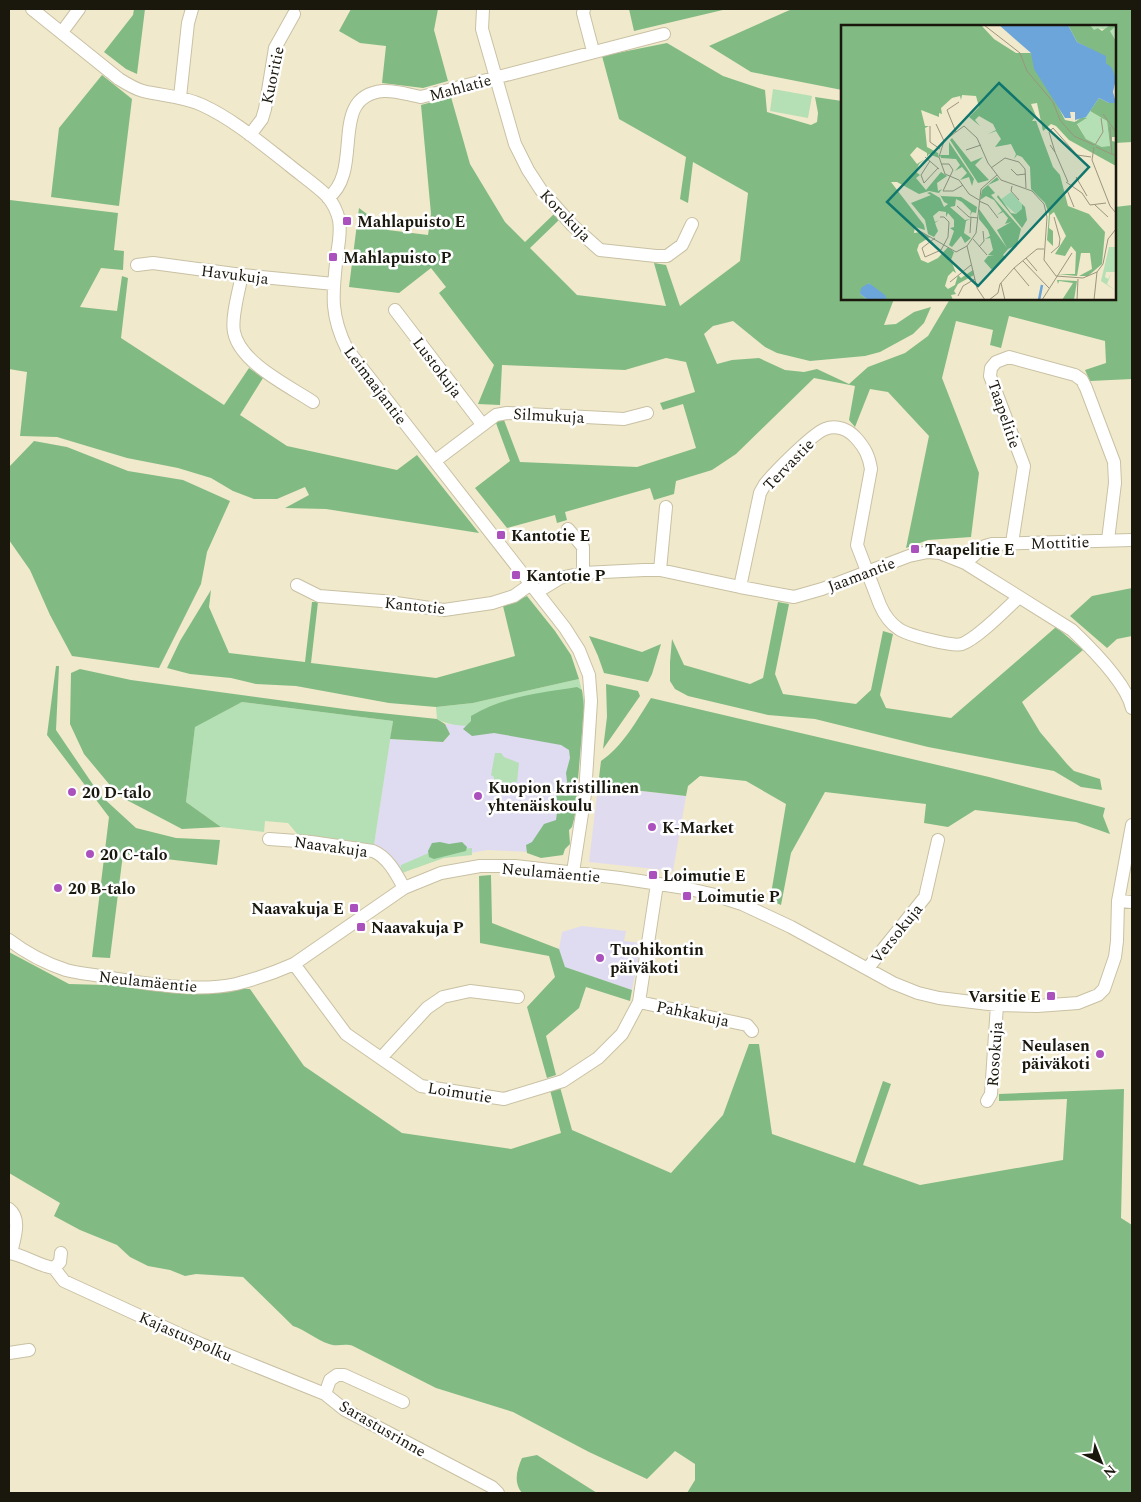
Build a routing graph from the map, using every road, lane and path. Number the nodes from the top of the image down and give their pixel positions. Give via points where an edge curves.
1 (32, 9) edge
2 (79, 9) edge
3 (192, 9) edge
4 (483, 9) edge
5 (584, 9) edge
6 (294, 14) dead end
7 (62, 32) junction
8 (664, 34) dead end
9 (593, 51) junction
10 (496, 77) junction
11 (180, 97) junction
12 (250, 136) junction
13 (328, 198) junction
14 (692, 224) dead end
15 (137, 265) dead end
16 (242, 275) junction
17 (334, 284) junction
18 (395, 310) dead end
19 (313, 402) dead end
20 (647, 413) dead end
21 (482, 424) junction
22 (436, 462) junction
23 (666, 507) dead end
24 (568, 529) dead end
25 (1108, 540) junction
26 (1132, 540) edge
27 (1012, 543) junction
28 (965, 563) junction
29 (660, 570) junction
30 (583, 572) junction
31 (868, 572) junction
32 (297, 585) dead end
33 (740, 587) junction
34 (534, 588) junction
35 (1019, 597) junction
36 (1128, 686) edge
37 (1132, 708) edge
38 (1132, 825) edge
39 (269, 839) dead end
40 (938, 840) dead end
41 (573, 872) junction
42 (657, 884) junction
43 (404, 888) junction
44 (1118, 901) junction
45 (1132, 902) edge
46 (9, 940) edge
47 (294, 964) junction
48 (868, 968) junction
49 (518, 997) dead end
50 (639, 1002) junction
51 (997, 1005) junction
52 (749, 1028) dead end
53 (381, 1058) junction
54 (987, 1101) dead end
55 (9, 1209) edge
56 (10, 1253) edge
57 (61, 1253) dead end
58 (54, 1268) junction
59 (29, 1350) dead end
60 (9, 1353) edge
61 (325, 1394) junction
62 (402, 1402) dead end
63 (498, 1493) edge

1 - 7 street, Leimaajantie
2 - 7 street
3 - 11 street
4 - 10 street, Korokuja via 482,29
5 - 9 street
6 - 12 street, Kuoritie via 275,48 266,109
7 - 11 street, Leimaajantie via 119,80 143,91
8 - 9 street, Mahlatie
9 - 10 street, Mahlatie
10 - 13 street, Mahlatie via 421,97 391,91 362,98 353,108 343,177
10 - 14 street, Korokuja via 515,144 528,170 572,225 600,250 667,256 682,245
11 - 12 street, Leimaajantie via 203,105
12 - 13 street, Leimaajantie
13 - 17 street, Leimaajantie via 339,223
15 - 16 street, Havukuja via 153,263
16 - 17 street, Havukuja
16 - 19 street via 234,332 240,346 264,370
17 - 22 street, Leimaajantie via 335,316 347,349
18 - 21 street, Lustokuja
20 - 21 street, Silmukuja via 624,419 507,413 496,415
21 - 22 street, Silmukuja
22 - 34 street, Leimaajantie
23 - 29 street
24 - 30 street via 583,546
25 - 26 street, Mottitie
25 - 27 street, Mottitie
25 - 27 street, Taapelitie via 1115,483 1114,462 1082,380 1075,375 1009,357 996,362 990,376 1024,466
27 - 28 street, Mottitie via 984,546
28 - 31 street, Jaamantie via 928,552
28 - 35 street, Jaamantie
29 - 30 street, Jaamantie
29 - 33 street, Jaamantie
30 - 34 street, Jaamantie
31 - 33 street, Jaamantie via 794,597
31 - 33 street, Tervastie via 857,545 870,460 849,430 825,428 773,475 760,492
31 - 35 street via 884,614 896,627 954,644 973,638
32 - 34 street, Kantotie via 319,596 444,610 492,603
34 - 41 street, Leimaajantie via 579,650 589,675 591,701 585,794
35 - 36 street, Jaamantie via 1072,630
36 - 37 street, Jaamantie
38 - 44 street
39 - 43 street, Naavakuja via 311,842 379,854
40 - 48 street, Versokuja via 925,897
41 - 42 street, Neulamäentie
41 - 43 street, Neulamäentie via 480,866 441,873
42 - 48 street, Neulamäentie via 711,894 742,904
42 - 50 street, Loimutie
43 - 47 street, Neulamäentie
44 - 45 street
44 - 51 street, Neulamäentie via 1115,957 1104,989 1098,995 1078,1003
46 - 47 street, Neulamäentie via 40,960 67,970 170,986 235,984
47 - 53 street, Loimutie via 346,1034
48 - 51 street, Neulamäentie via 918,993
49 - 53 street via 470,991 443,997 427,1008
50 - 52 street, Pahkakuja
50 - 53 street, Loimutie via 622,1034 598,1058 563,1081 504,1099 421,1086
51 - 54 street, Rosokuja via 991,1094
55 - 56 street via 16,1218
56 - 58 street
57 - 58 street via 60,1262
58 - 61 street, Kajastuspolku via 64,1281 202,1344
59 - 60 street
61 - 62 street, Sarastusrinne via 330,1380 337,1374
61 - 63 street, Sarastusrinne via 345,1410

